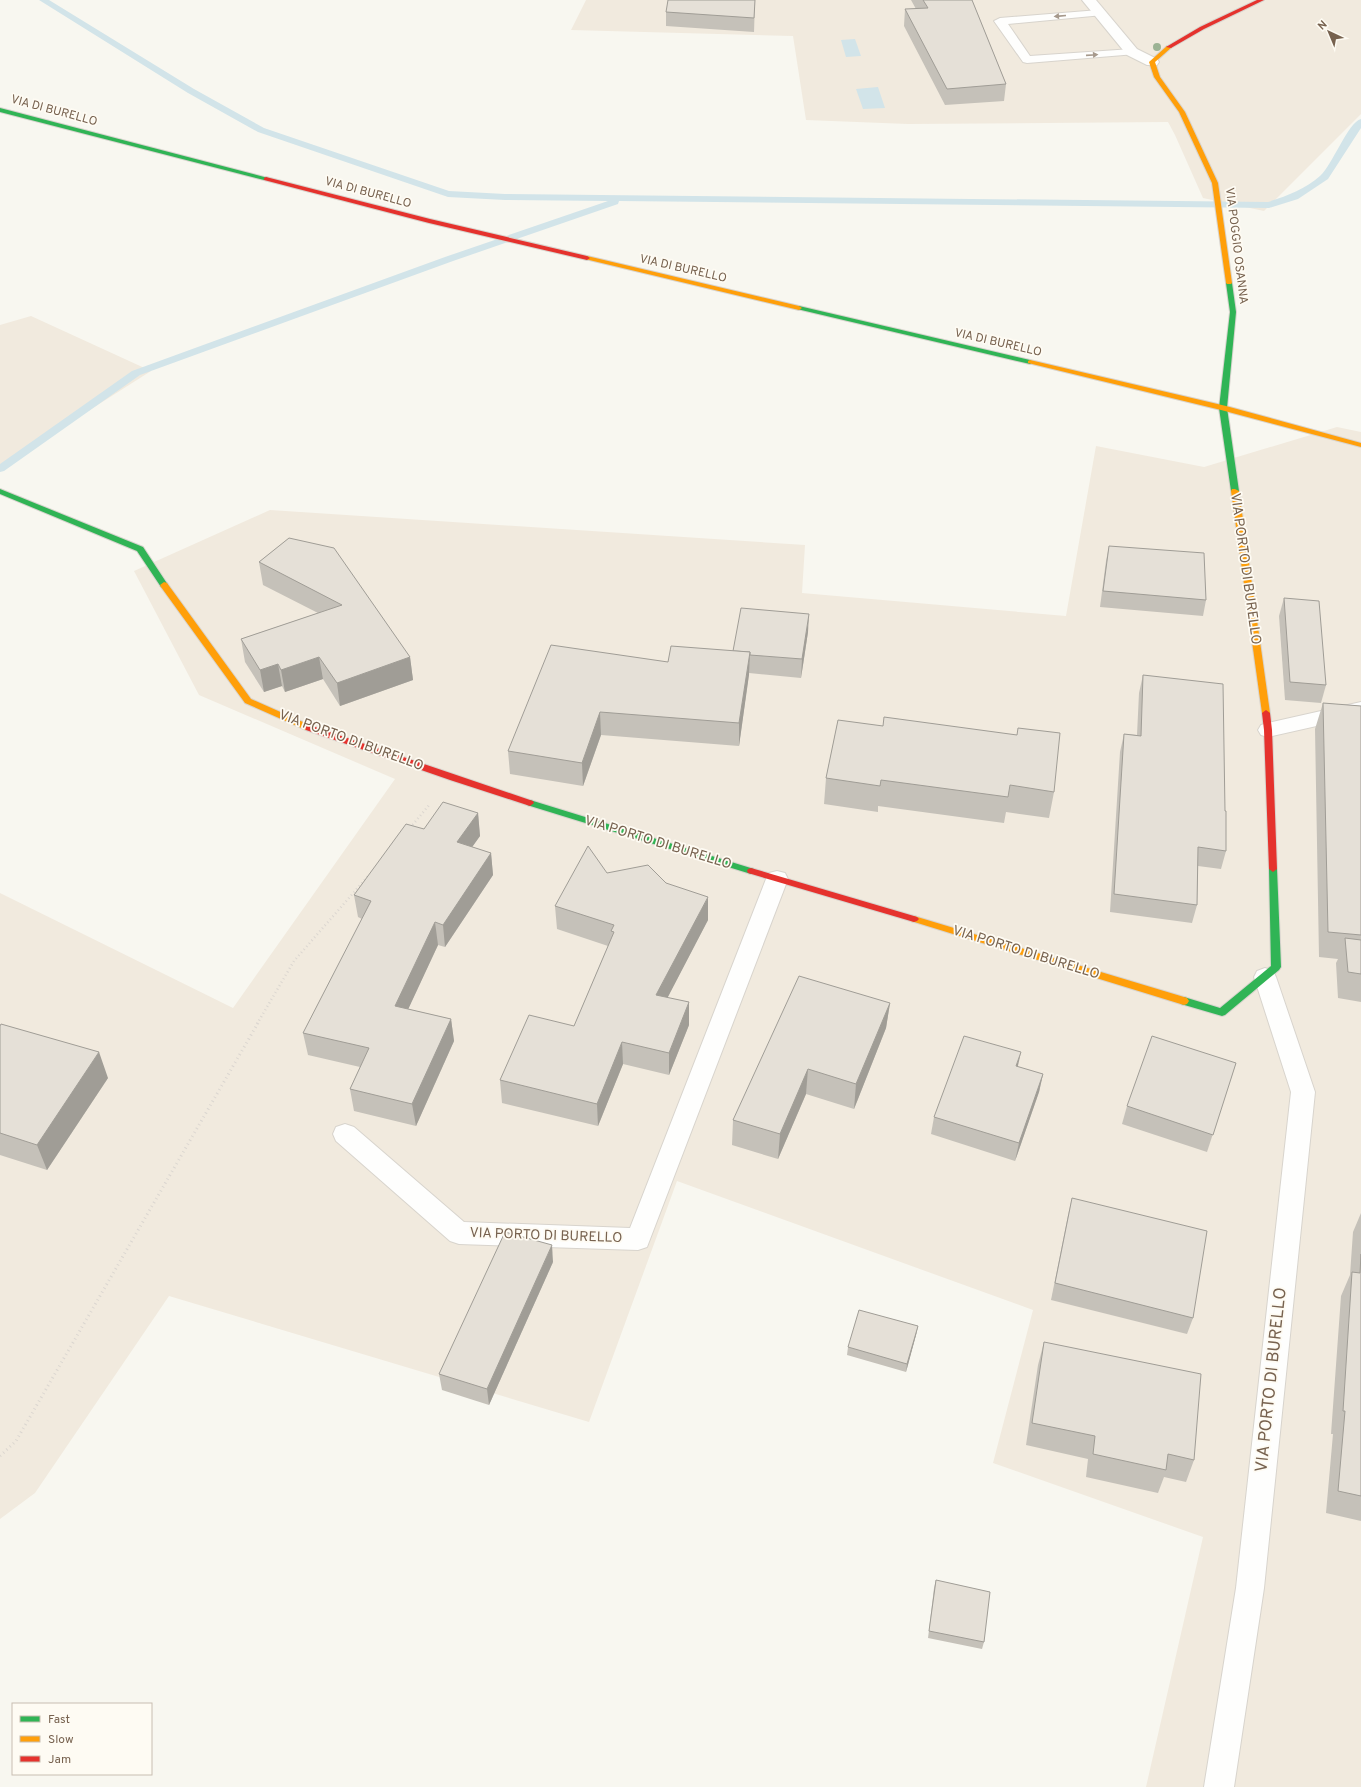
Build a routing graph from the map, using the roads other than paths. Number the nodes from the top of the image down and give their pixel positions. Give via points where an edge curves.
1 (1089, 0) edge
2 (1261, 0) edge
3 (1099, 13) junction
4 (1132, 52) junction
5 (1152, 62) junction
6 (0, 110) edge
7 (1223, 408) junction
8 (1361, 445) edge
9 (0, 491) edge
10 (1361, 709) edge
11 (1268, 730) junction
12 (777, 879) junction
13 (1264, 977) junction
14 (345, 1134) dead end
15 (1219, 1787) edge

1 - 3 street
2 - 5 street via 1187,36 1156,55
3 - 4 street
3 -> 4 lane via 1000,21 1027,60
4 - 5 street
5 - 7 street, VIA POGGIO OSANNA via 1158,77 1182,112 1216,183 1232,312
6 - 7 street, VIA DI BURELLO via 429,221
7 - 8 street, VIA DI BURELLO
7 - 11 street, VIA PORTO DI BURELLO
9 - 12 street, VIA PORTO DI BURELLO via 140,549 248,701 293,722 453,778
10 - 11 street
11 - 13 street, VIA PORTO DI BURELLO via 1276,967
12 - 13 street, VIA PORTO DI BURELLO via 1222,1012
12 - 14 street, VIA PORTO DI BURELLO via 638,1239 458,1233
13 - 15 street, VIA PORTO DI BURELLO via 1303,1092 1250,1588

